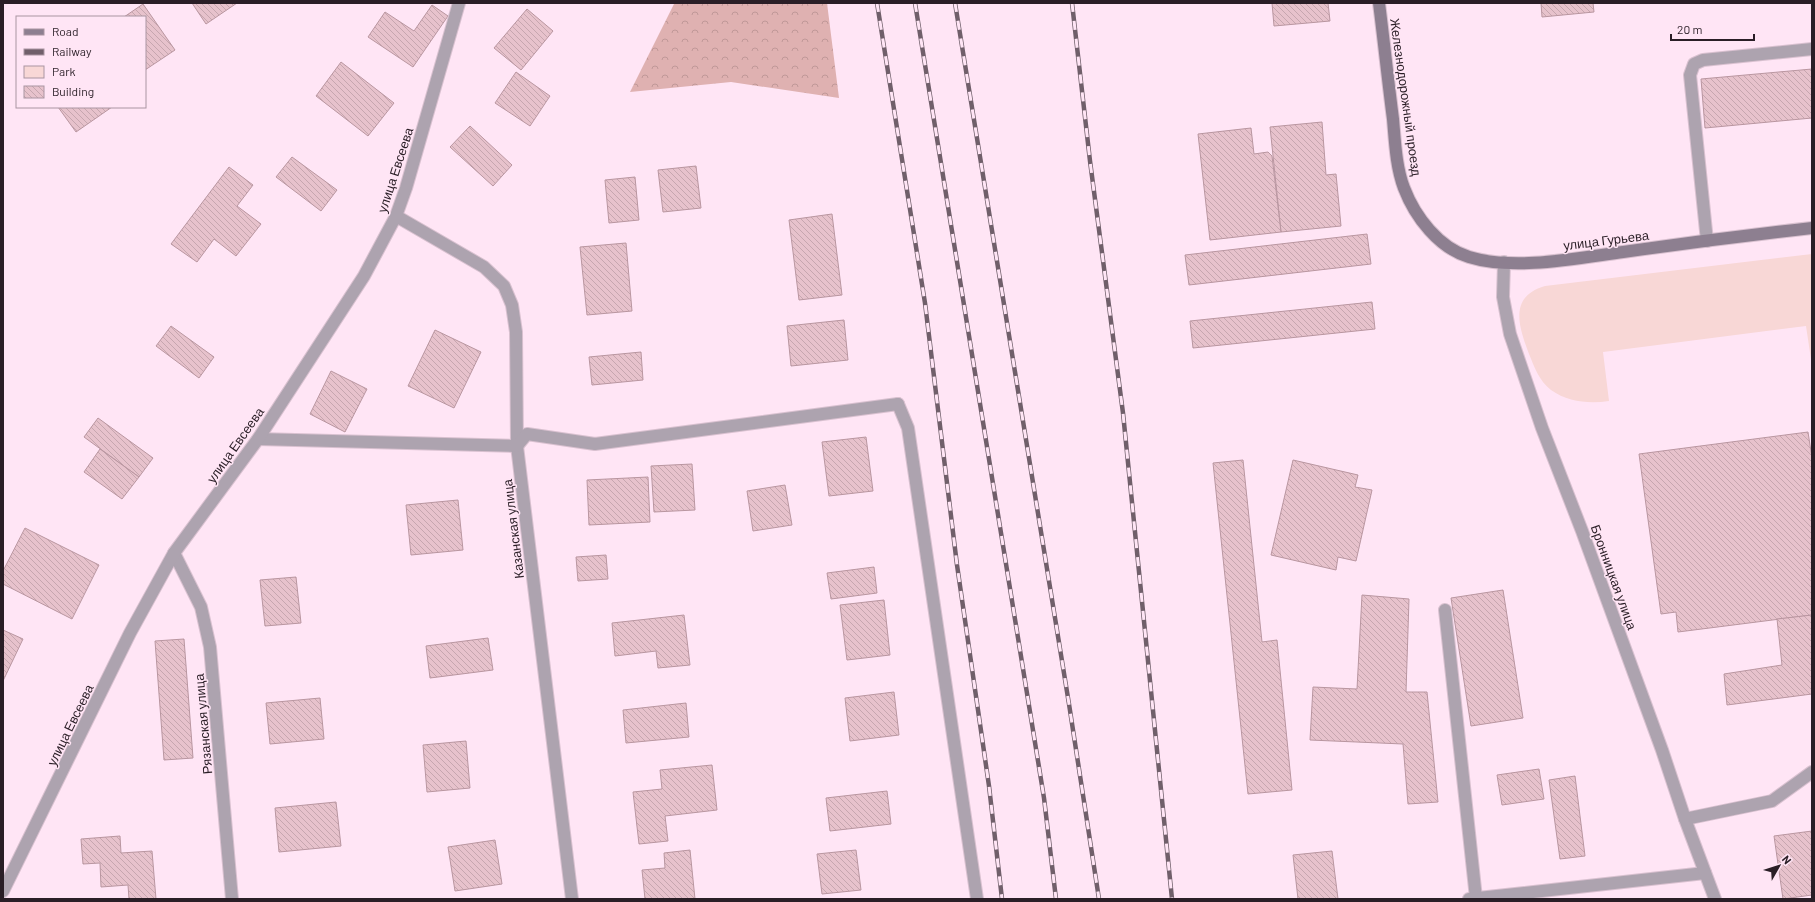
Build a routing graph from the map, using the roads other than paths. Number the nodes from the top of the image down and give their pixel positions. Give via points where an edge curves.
1 (459, 3) edge
2 (1379, 3) edge
3 (1812, 49) edge
4 (1418, 215) joint
5 (396, 216) junction
6 (1812, 228) edge
7 (1707, 241) junction
8 (1504, 262) junction
9 (258, 439) junction
10 (517, 446) junction
11 (174, 553) junction
12 (1445, 610) dead end
13 (1812, 772) edge
14 (1685, 819) junction
15 (1705, 873) junction
16 (3, 891) edge
17 (232, 899) edge
18 (572, 899) edge
19 (977, 899) edge
20 (1472, 899) edge
21 (1714, 899) edge

1 - 5 street, улица Евсеева
2 - 4 street, Железнодорожный проезд via 1398,161 1404,188
3 - 7 street via 1703,60 1694,64 1691,69
4 - 8 street, улица Гурьева via 1437,238 1451,248 1469,257
5 - 9 street, улица Евсеева via 364,276
5 - 10 street, Казанская улица via 484,267 504,286 512,305 516,332
6 - 7 street, улица Гурьева
7 - 8 street, улица Гурьева via 1539,262
8 - 14 street, Бронницкая улица via 1503,297 1510,334 1542,428 1660,743
9 - 10 street
9 - 11 street, улица Евсеева
10 - 18 street, Казанская улица
10 - 19 street via 527,434 595,444 898,404 908,428
11 - 16 street, улица Евсеева via 130,633
11 - 17 street, Рязанская улица via 201,607 210,647
12 - 20 street
13 - 14 street via 1772,801
14 - 15 street, Бронницкая улица
15 - 20 street
15 - 21 street, Бронницкая улица

